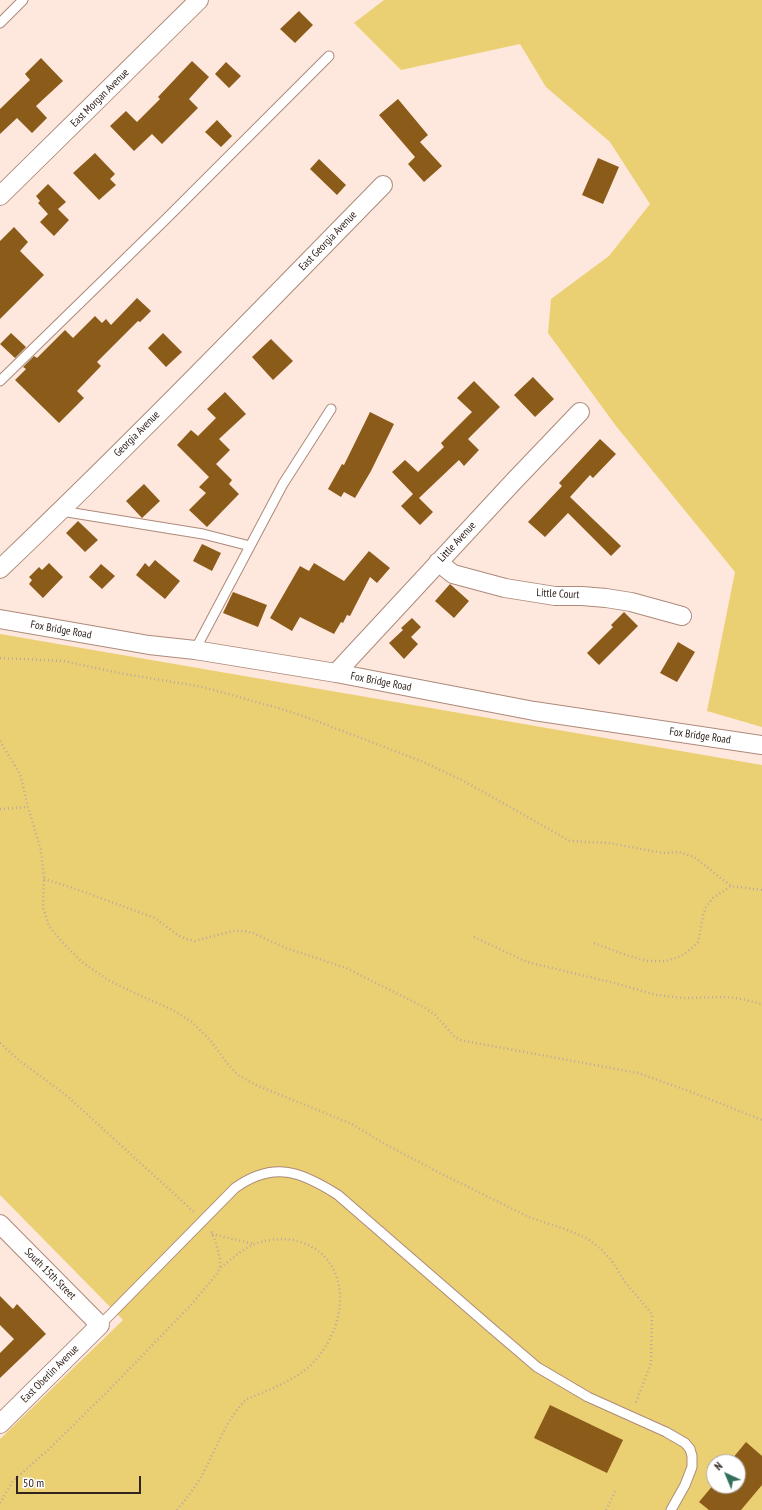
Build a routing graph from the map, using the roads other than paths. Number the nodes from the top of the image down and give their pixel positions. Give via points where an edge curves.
1 (23, 0) edge
2 (199, 0) edge
3 (0, 23) edge
4 (329, 56) dead end
5 (383, 185) dead end
6 (0, 196) edge
7 (274, 298) joint
8 (0, 381) edge
9 (331, 408) dead end
10 (580, 412) dead end
11 (61, 511) junction
12 (250, 546) junction
13 (438, 562) junction
14 (0, 569) edge
15 (682, 616) dead end
16 (0, 619) edge
17 (195, 650) junction
18 (336, 673) junction
19 (762, 745) edge
20 (0, 1224) edge
21 (100, 1325) junction
22 (1, 1421) edge
23 (671, 1510) edge

1 - 3 lane
2 - 6 street, East Morgan Avenue
4 - 8 lane
5 - 7 street, East Georgia Avenue
7 - 11 street, Georgia Avenue
9 - 12 lane via 282,484
10 - 13 street, Little Avenue
11 - 12 lane via 203,534
11 - 14 street, Georgia Avenue
12 - 17 lane
13 - 15 street, Little Court via 453,574 505,588 555,596 606,598
13 - 18 street, Little Avenue
16 - 17 street, Fox Bridge Road via 149,645
17 - 18 street, Fox Bridge Road
18 - 19 street, Fox Bridge Road via 534,711
20 - 21 street, South 15th Street
21 - 22 street, East Oberlin Avenue
21 - 23 lane via 235,1188 265,1172 281,1170 309,1178 338,1195 537,1367 588,1397 678,1438 690,1449 693,1461 690,1475

